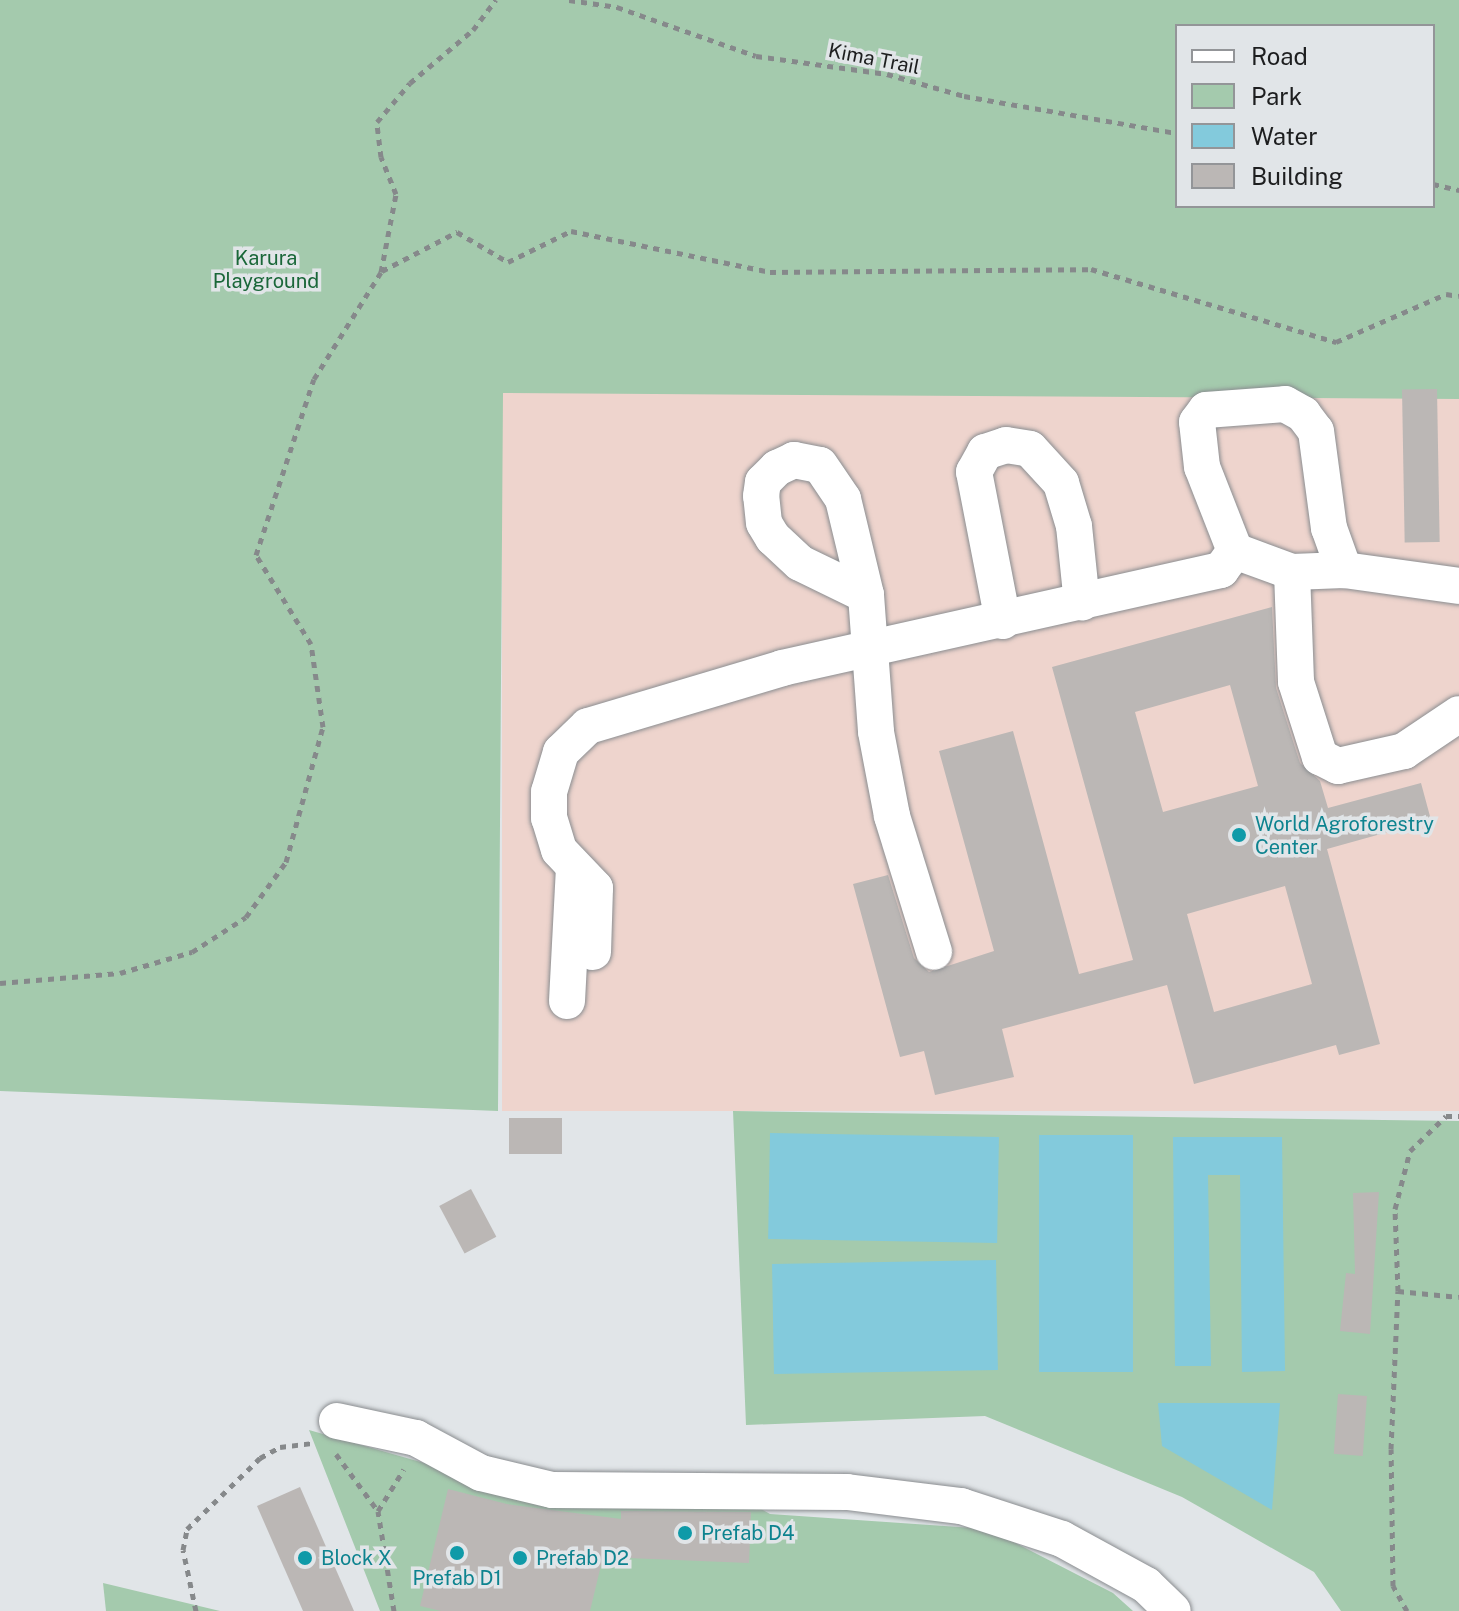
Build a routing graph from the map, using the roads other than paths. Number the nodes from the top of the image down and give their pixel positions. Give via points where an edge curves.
1 (1235, 551) junction
2 (1344, 570) junction
3 (1292, 572) junction
4 (1459, 586) edge
5 (866, 595) dead end
6 (1082, 603) junction
7 (1003, 621) junction
8 (867, 650) junction
9 (1459, 714) edge
10 (574, 869) junction
11 (593, 952) dead end
12 (934, 952) dead end
13 (567, 1001) dead end
14 (337, 1421) dead end
15 (1173, 1611) edge

1 - 2 lane via 1202,467 1197,422 1206,410 1285,404 1303,414 1316,431 1329,528
1 - 3 lane
1 - 6 lane via 1221,570
2 - 3 lane
2 - 4 lane
3 - 9 lane via 1296,682 1320,757 1338,766 1404,751
5 - 8 lane
6 - 7 lane
6 - 7 lane via 1076,539 1061,483 1030,449 1006,445 985,452 974,472
7 - 8 lane
8 - 10 lane via 782,668 588,726 561,752 549,792 552,837
8 - 12 lane via 892,816
10 - 11 lane via 595,888
10 - 13 lane
14 - 15 lane via 416,1438 481,1473 552,1490 816,1490 961,1506 1062,1539 1146,1585

